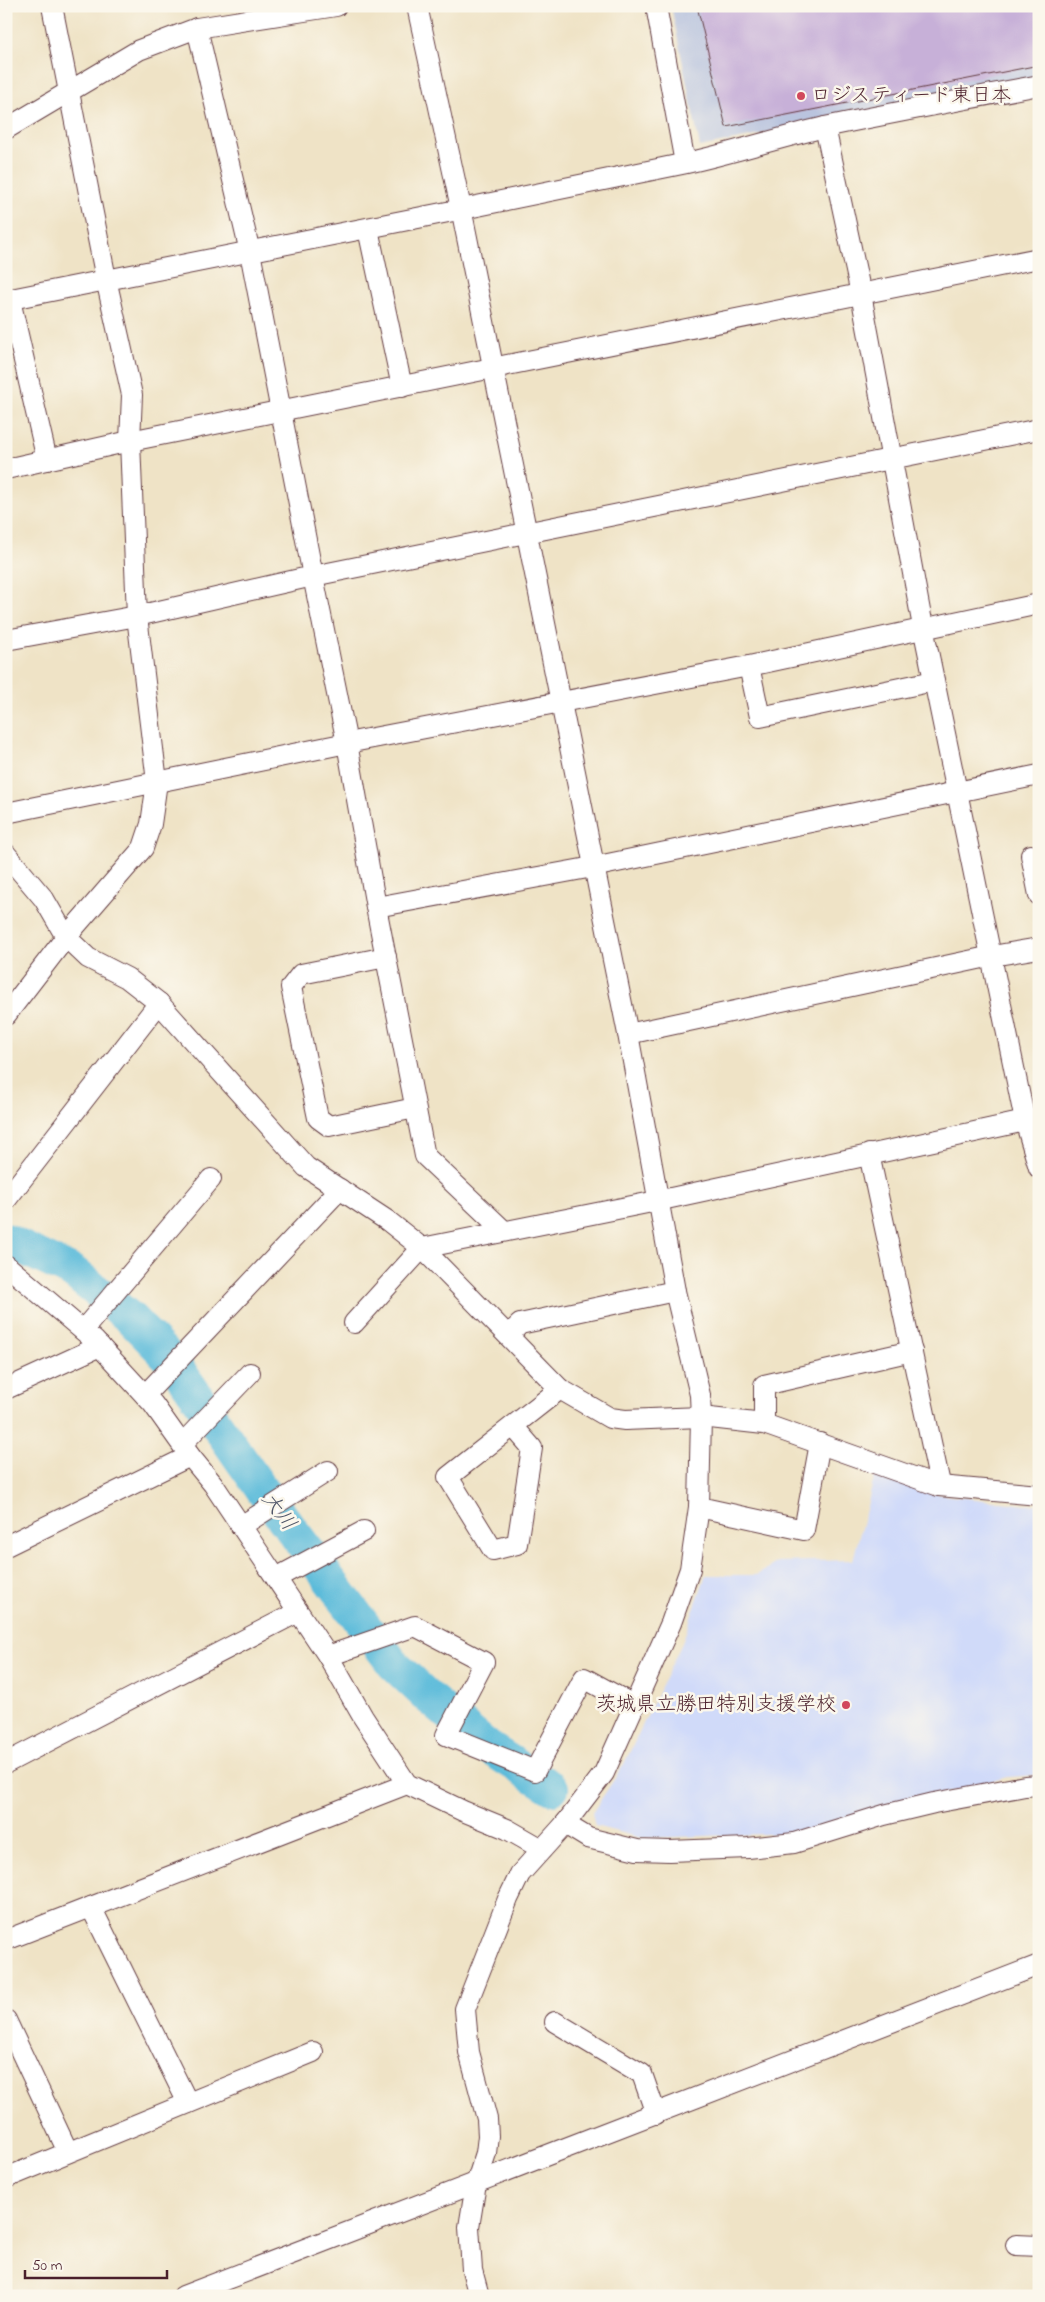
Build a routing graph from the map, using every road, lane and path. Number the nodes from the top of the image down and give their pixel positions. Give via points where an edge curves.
1 (52, 6) edge
2 (336, 6) edge
3 (417, 6) edge
4 (656, 6) edge
5 (197, 28) junction
6 (1039, 85) edge
7 (70, 90) junction
8 (825, 127) junction
9 (6, 128) edge
10 (686, 163) junction
11 (461, 208) junction
12 (368, 229) junction
13 (250, 252) junction
14 (1039, 258) edge
15 (106, 279) junction
16 (861, 294) junction
17 (8, 300) edge
18 (493, 368) junction
19 (402, 387) junction
20 (281, 411) junction
21 (1039, 429) edge
22 (130, 441) junction
23 (892, 457) junction
24 (47, 460) junction
25 (6, 469) edge
26 (526, 534) junction
27 (313, 576) junction
28 (1039, 604) edge
29 (137, 616) junction
30 (923, 627) junction
31 (6, 640) edge
32 (749, 666) junction
33 (934, 681) junction
34 (560, 703) junction
35 (347, 743) junction
36 (1039, 775) edge
37 (157, 782) junction
38 (957, 791) junction
39 (6, 813) edge
40 (6, 854) edge
41 (1030, 855) dead end
42 (593, 867) junction
43 (1039, 895) edge
44 (376, 907) junction
45 (66, 937) junction
46 (1039, 948) edge
47 (992, 956) junction
48 (386, 957) junction
49 (158, 1003) junction
50 (6, 1015) edge
51 (628, 1034) junction
52 (416, 1108) junction
53 (1032, 1120) edge
54 (869, 1154) junction
55 (1039, 1168) edge
56 (211, 1179) dead end
57 (340, 1189) junction
58 (6, 1200) edge
59 (657, 1200) junction
60 (504, 1231) junction
61 (422, 1248) junction
62 (6, 1265) edge
63 (675, 1291) junction
64 (354, 1323) dead end
65 (83, 1330) junction
66 (508, 1335) junction
67 (100, 1346) junction
68 (912, 1351) junction
69 (250, 1373) dead end
70 (6, 1389) edge
71 (560, 1389) junction
72 (145, 1395) junction
73 (701, 1418) junction
74 (764, 1424) junction
75 (513, 1426) junction
76 (820, 1443) junction
77 (186, 1450) junction
78 (328, 1471) dead end
79 (939, 1486) junction
80 (1039, 1495) edge
81 (699, 1507) junction
82 (241, 1526) junction
83 (364, 1532) dead end
84 (6, 1546) edge
85 (276, 1578) junction
86 (298, 1612) junction
87 (328, 1656) junction
88 (635, 1706) junction
89 (6, 1763) edge
90 (407, 1784) junction
91 (1039, 1785) edge
92 (565, 1824) junction
93 (542, 1849) junction
94 (91, 1907) junction
95 (6, 1940) edge
96 (1039, 1965) edge
97 (6, 2020) edge
98 (555, 2022) dead end
99 (313, 2052) dead end
100 (188, 2103) junction
101 (656, 2114) junction
102 (68, 2152) junction
103 (6, 2178) edge
104 (476, 2184) junction
105 (1016, 2245) dead end
106 (1039, 2246) edge
107 (184, 2296) edge
108 (478, 2296) edge

1 - 7 street
2 - 5 street
3 - 11 street
4 - 10 street
5 - 7 street via 140,50
5 - 13 street
6 - 8 street
7 - 9 street
7 - 15 street
8 - 10 street
8 - 16 street
10 - 11 street
11 - 12 street
11 - 18 street
12 - 13 street
12 - 19 street
13 - 15 street
13 - 20 street
14 - 16 street
15 - 17 street
15 - 22 street via 132,395
16 - 18 street
16 - 23 street
17 - 24 street
18 - 19 street
18 - 26 street
19 - 20 street
20 - 22 street
20 - 27 street
21 - 23 street
22 - 24 street
22 - 29 street
23 - 26 street
23 - 30 street
24 - 25 street
26 - 27 street
26 - 34 street
27 - 29 street
27 - 35 street
28 - 30 street
29 - 31 street
29 - 37 street
30 - 32 street
30 - 33 street
32 - 33 street via 760,717
32 - 34 street
33 - 38 street
34 - 35 street
34 - 42 street
35 - 37 street
35 - 44 street
36 - 38 street
37 - 39 street
37 - 45 street via 152,824 142,848
38 - 42 street
38 - 47 street
40 - 45 street via 44,899
41 - 43 street
42 - 44 street
42 - 51 street
44 - 48 street
45 - 49 street via 88,958 127,978
45 - 50 street
46 - 47 street
47 - 51 street
47 - 53 street
48 - 52 street
48 - 52 street via 301,974 291,987 318,1118 329,1126
49 - 57 street via 306,1167
49 - 58 street
51 - 59 street
52 - 60 street via 425,1156
53 - 54 street
53 - 55 street
54 - 59 street
54 - 68 street
56 - 65 street
57 - 61 street
57 - 72 street
59 - 60 street
59 - 63 street
60 - 61 street
61 - 64 street
61 - 66 street
62 - 65 street
63 - 66 street via 520,1324
63 - 73 street via 700,1395
65 - 67 street
66 - 71 street
67 - 70 street
67 - 72 street
68 - 74 street via 764,1385
68 - 79 street
69 - 77 street
71 - 73 street via 610,1418
71 - 75 street
72 - 77 street
73 - 74 street
73 - 81 street
74 - 76 street
75 - 75 street via 448,1477 493,1550 517,1544 532,1448
76 - 79 street
76 - 81 street via 804,1530
77 - 82 street
77 - 84 street
78 - 82 street
79 - 80 street
81 - 88 street via 690,1569
82 - 85 street
83 - 85 street
85 - 86 street
86 - 87 street
86 - 89 street
87 - 88 street via 415,1626 484,1662 446,1735 535,1771 584,1678
87 - 90 street
88 - 92 street via 604,1773
90 - 93 street
90 - 94 street
91 - 92 street via 934,1803 794,1843 748,1848 669,1852 637,1850 588,1838
92 - 93 street
93 - 104 street via 516,1882 464,2009 469,2052 488,2119 486,2153
94 - 95 street
94 - 100 street
96 - 101 street
97 - 102 street
98 - 101 street via 642,2074
99 - 100 street
100 - 102 street
101 - 104 street
102 - 103 street
104 - 107 street
104 - 108 street via 469,2227 472,2270
105 - 106 street

